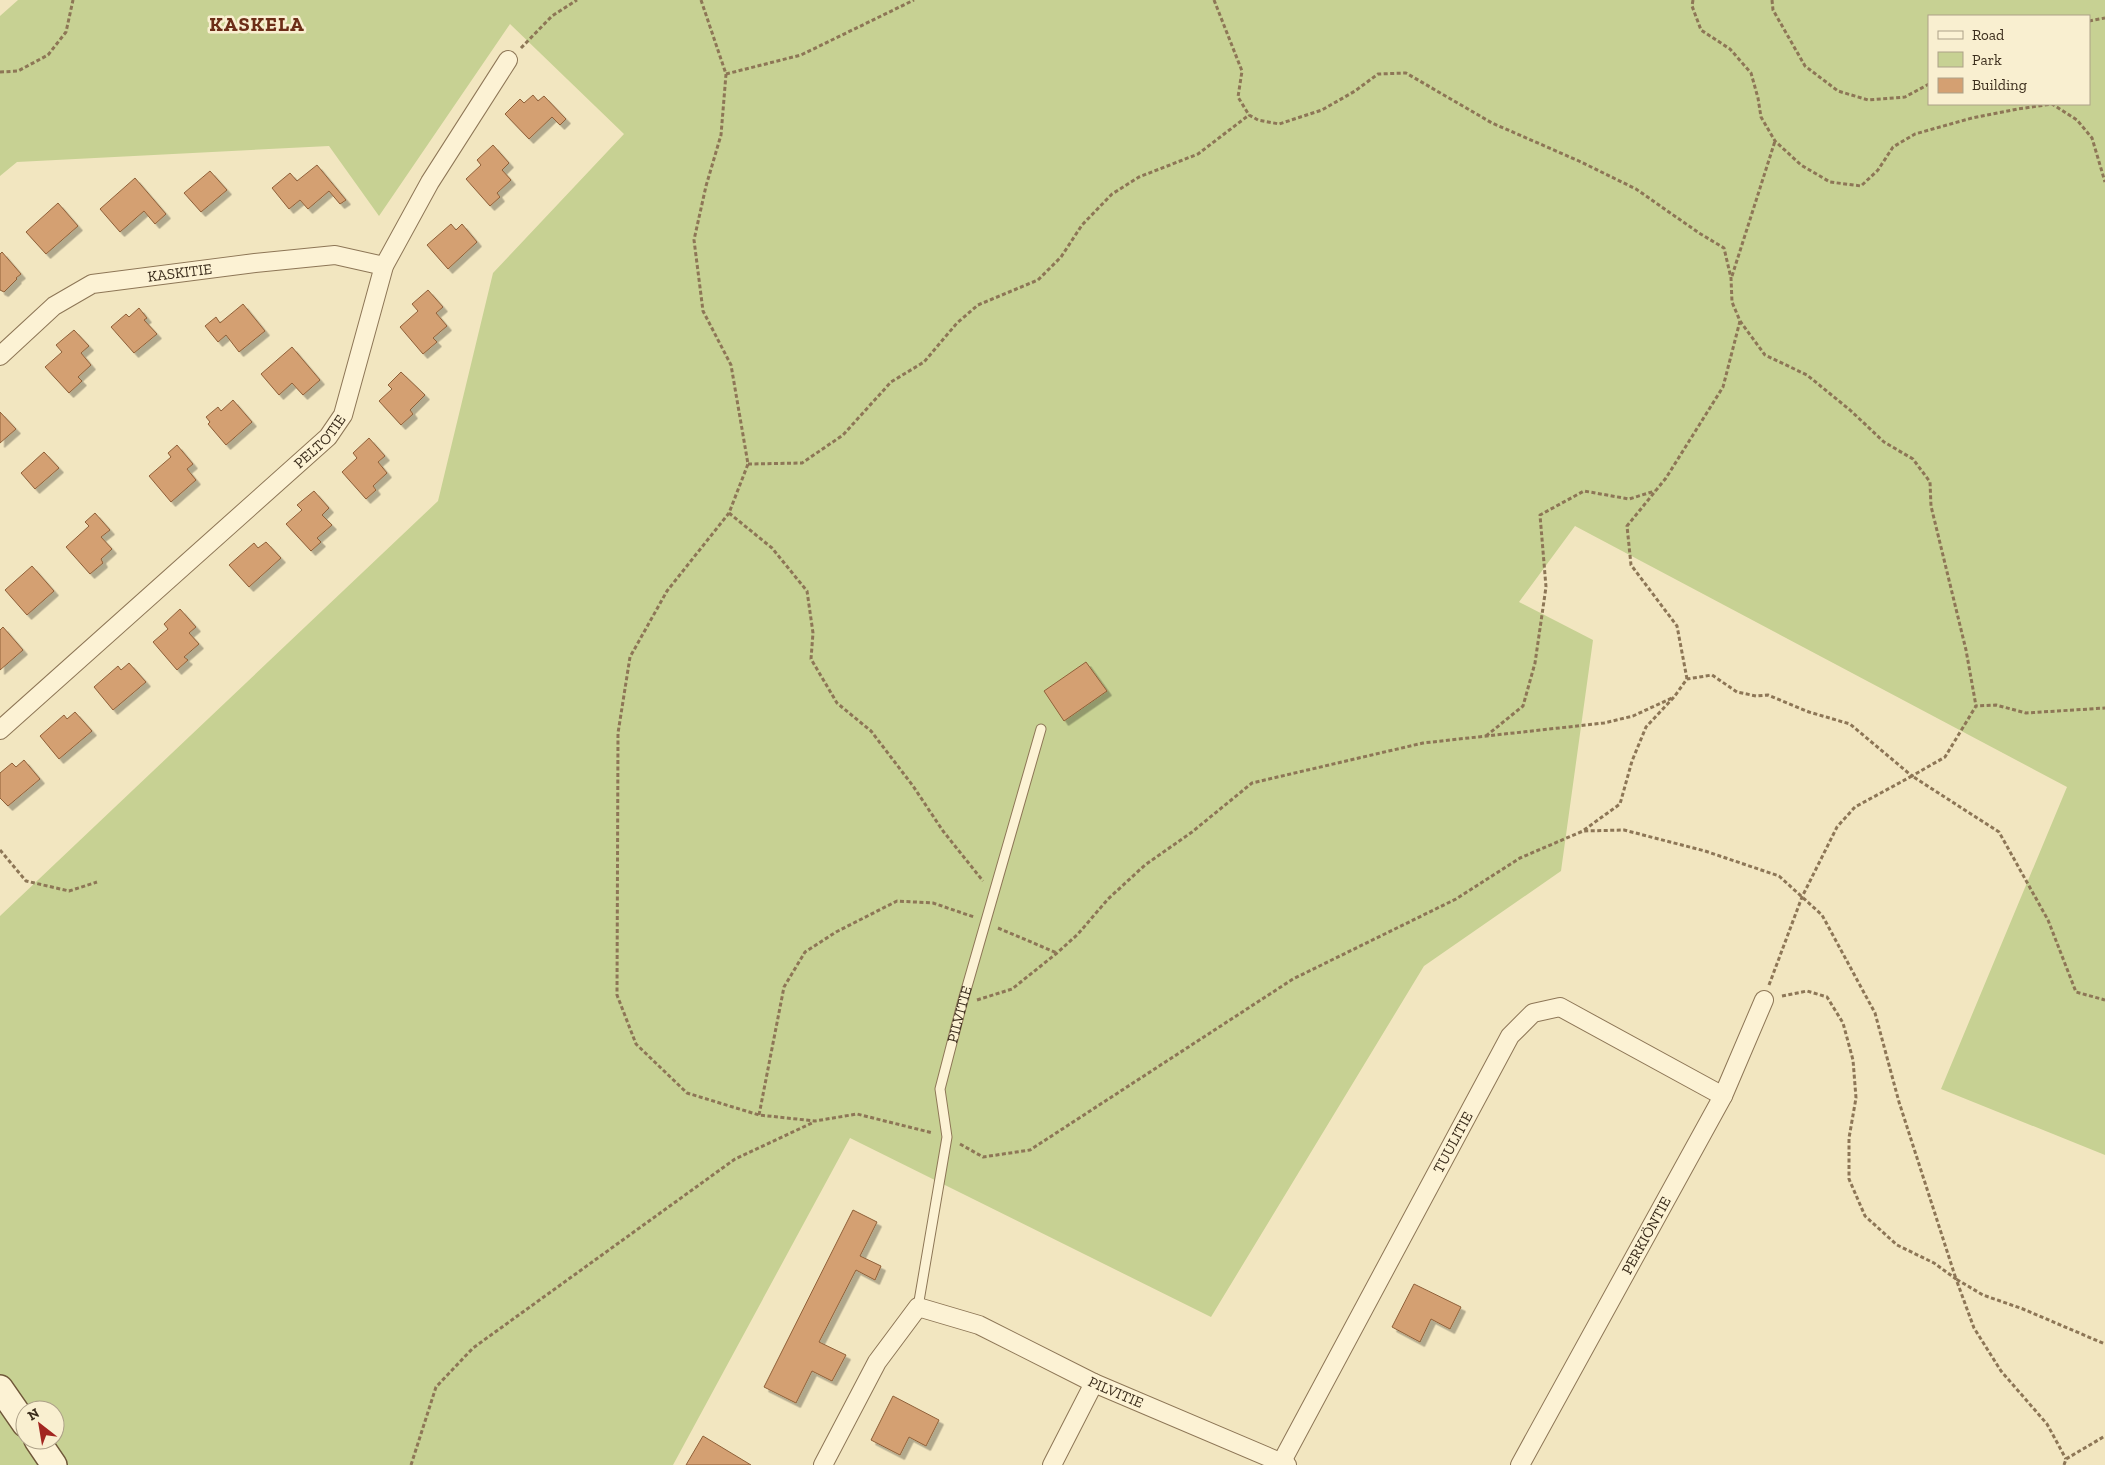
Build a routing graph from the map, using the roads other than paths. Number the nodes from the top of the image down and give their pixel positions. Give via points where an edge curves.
1 (508, 60) road end
2 (384, 266) junction
3 (0, 356) edge
4 (1041, 729) dead end
5 (0, 730) edge
6 (1764, 1000) road end
7 (1723, 1096) junction
8 (918, 1307) junction
9 (1094, 1383) junction
10 (0, 1388) edge
11 (15, 1410) edge
12 (43, 1450) edge
13 (1283, 1464) edge
14 (54, 1465) edge
15 (823, 1465) edge
16 (1052, 1465) edge
17 (1520, 1465) edge

1 - 2 street, PELTOTIE via 430,182
2 - 3 street, KASKITIE via 335,255 92,284 54,306
2 - 5 street, PELTOTIE via 343,415 328,437
4 - 8 lane, PILVITIE via 940,1090 947,1137
6 - 7 street, PERKIÖNTIE
7 - 13 street, TUULITIE via 1560,1007 1532,1013 1510,1036
7 - 17 street, PERKIÖNTIE
8 - 9 street, PILVITIE via 979,1324
8 - 15 street, PILVITIE via 877,1362
9 - 13 street, PILVITIE
9 - 16 street
10 - 11 street
12 - 14 street

